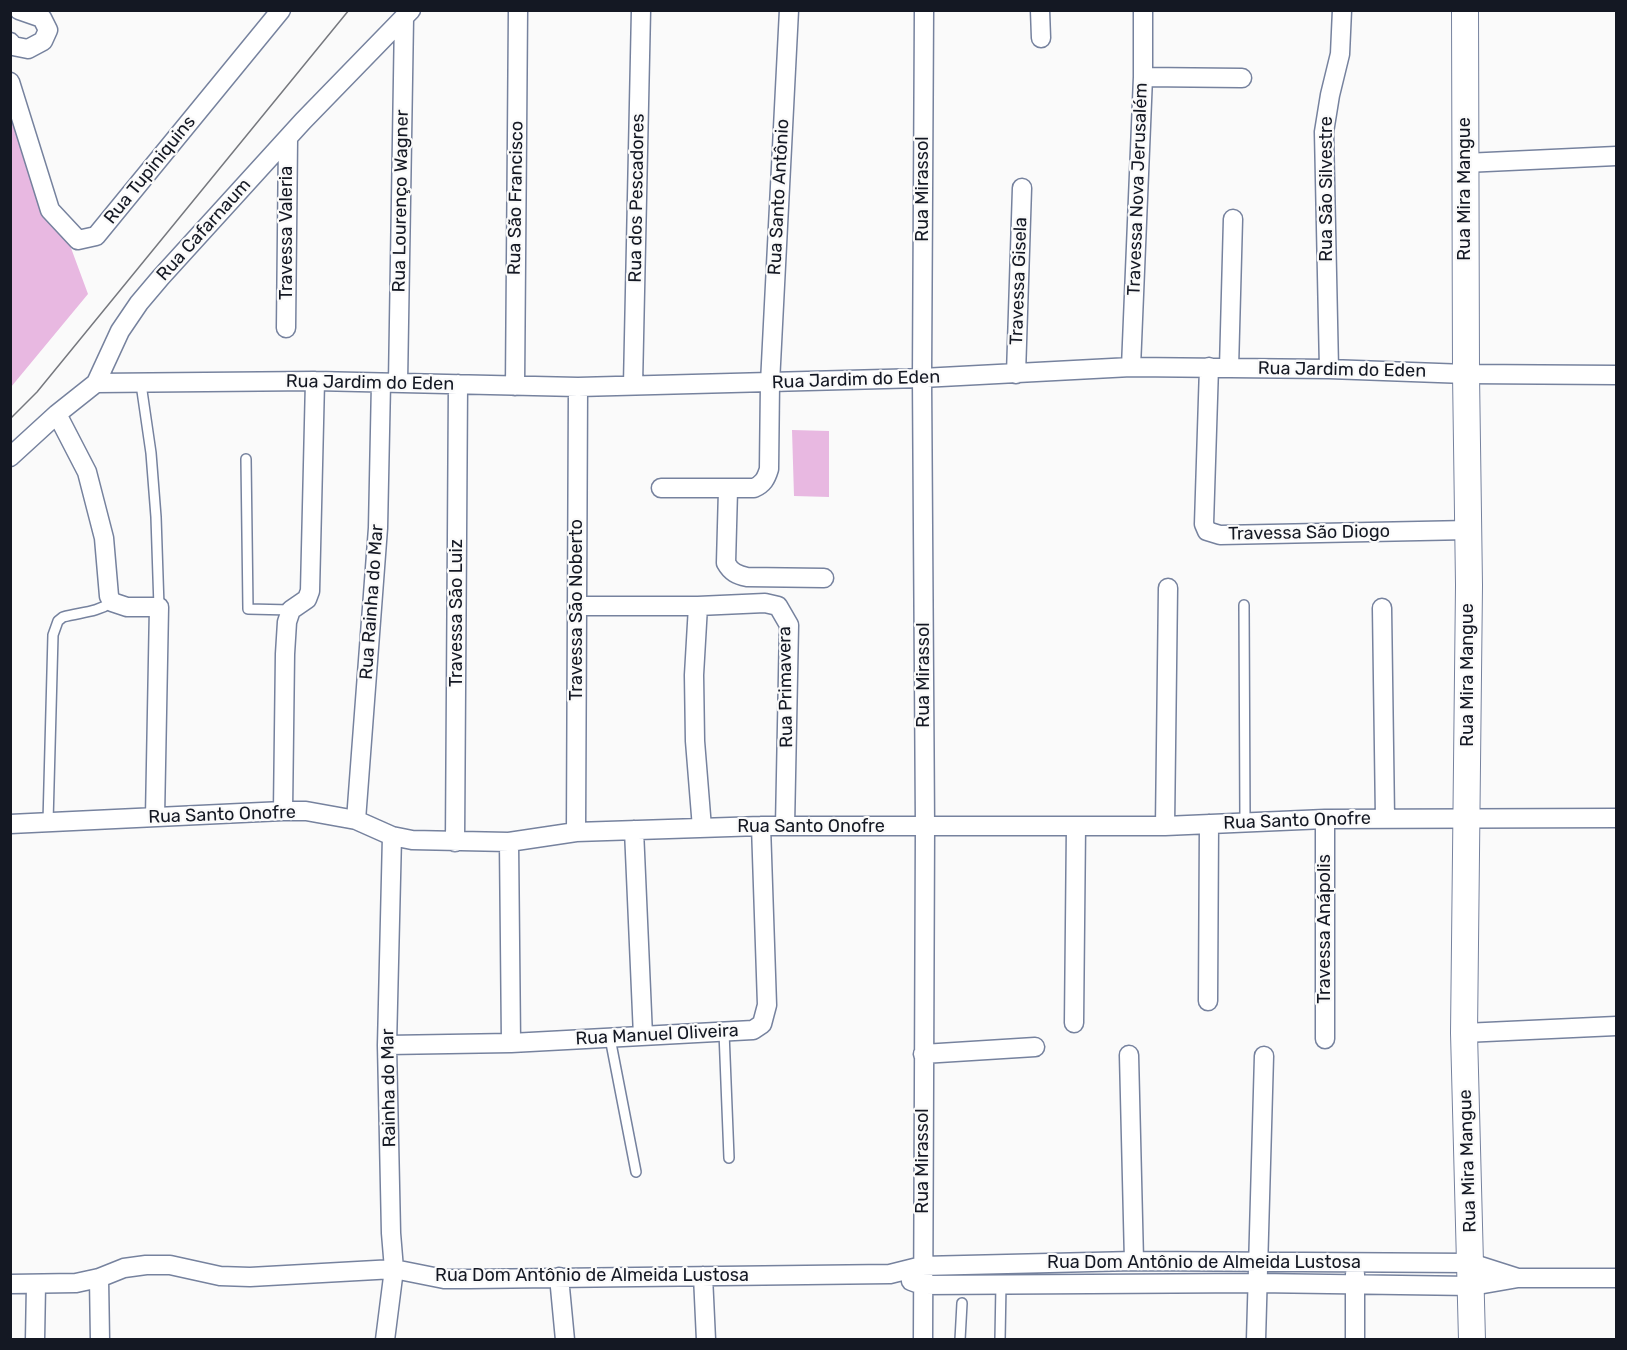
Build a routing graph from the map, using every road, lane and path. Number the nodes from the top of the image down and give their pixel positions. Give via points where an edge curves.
1 (19, 10) edge
2 (281, 10) edge
3 (518, 10) edge
4 (641, 10) edge
5 (789, 10) edge
6 (924, 10) edge
7 (1040, 10) edge
8 (1143, 10) edge
9 (1342, 10) edge
10 (1465, 10) edge
11 (407, 14) edge
12 (1041, 38) dead end
13 (11, 46) edge
14 (1143, 77) junction
15 (1242, 78) dead end
16 (10, 82) edge
17 (288, 139) junction
18 (1617, 156) edge
19 (1465, 163) junction
20 (1022, 188) dead end
21 (1233, 219) dead end
22 (286, 328) dead end
23 (1131, 367) junction
24 (1209, 367) junction
25 (1229, 368) junction
26 (1329, 369) junction
27 (1016, 374) junction
28 (1466, 374) junction
29 (1617, 375) edge
30 (922, 378) junction
31 (315, 381) junction
32 (96, 382) junction
33 (389, 383) junction
34 (770, 383) junction
35 (141, 384) junction
36 (458, 384) junction
37 (633, 385) junction
38 (514, 386) junction
39 (578, 387) junction
40 (57, 414) junction
41 (10, 457) edge
42 (246, 459) dead end
43 (661, 488) dead end
44 (728, 490) junction
45 (1469, 530) junction
46 (824, 578) dead end
47 (1168, 588) dead end
48 (112, 602) junction
49 (1244, 605) dead end
50 (578, 606) junction
51 (698, 606) junction
52 (159, 607) junction
53 (1382, 608) dead end
54 (291, 610) junction
55 (283, 811) junction
56 (155, 817) junction
57 (1385, 818) junction
58 (1617, 818) edge
59 (1325, 819) junction
60 (1468, 819) junction
61 (356, 820) junction
62 (48, 822) junction
63 (1245, 822) junction
64 (10, 824) edge
65 (1209, 824) junction
66 (761, 826) junction
67 (785, 826) junction
68 (925, 826) junction
69 (1076, 826) junction
70 (1165, 826) junction
71 (702, 828) junction
72 (634, 830) junction
73 (576, 832) junction
74 (392, 836) junction
75 (455, 842) junction
76 (509, 842) junction
77 (1208, 1000) dead end
78 (1074, 1023) dead end
79 (1617, 1026) edge
80 (724, 1032) junction
81 (1464, 1033) junction
82 (643, 1036) junction
83 (610, 1038) junction
84 (1325, 1040) dead end
85 (511, 1043) junction
86 (387, 1045) junction
87 (1035, 1047) dead end
88 (923, 1054) junction
89 (1130, 1055) dead end
90 (1264, 1056) dead end
91 (729, 1158) dead end
92 (636, 1172) dead end
93 (1134, 1261) junction
94 (1257, 1263) junction
95 (1355, 1263) junction
96 (922, 1266) junction
97 (394, 1269) junction
98 (890, 1274) junction
99 (1472, 1274) junction
100 (703, 1276) junction
101 (559, 1277) junction
102 (99, 1278) junction
103 (1617, 1278) edge
104 (1257, 1283) junction
105 (10, 1284) edge
106 (1001, 1284) junction
107 (36, 1285) junction
108 (922, 1285) junction
109 (1355, 1285) junction
110 (962, 1303) dead end
111 (35, 1340) edge
112 (100, 1340) edge
113 (385, 1340) edge
114 (565, 1340) edge
115 (706, 1340) edge
116 (923, 1340) edge
117 (960, 1340) edge
118 (1000, 1340) edge
119 (1256, 1340) edge
120 (1355, 1340) edge
121 (1472, 1340) edge

1 - 13 street via 42,18 48,30 43,41 28,50
2 - 16 street, Rua Tupiniquins via 96,236 78,240 50,210
3 - 38 street, Rua São Francisco
4 - 37 street, Rua dos Pescadores
5 - 34 street, Rua Santo Antônio
6 - 30 street, Rua Mirassol
7 - 12 street
8 - 14 street, Travessa Nova Jerusalém
9 - 26 street, Rua São Silvestre via 1340,54 1324,132
10 - 19 main road, Rua Mira Mangue
11 - 17 street, Rua Cafarnaum
11 - 33 street, Rua Lourenço Wagner
14 - 15 street
14 - 23 street, Travessa Nova Jerusalém
17 - 22 street, Travessa Valeria
17 - 32 street, Rua Cafarnaum via 139,303 120,331
18 - 19 street
19 - 28 main road, Rua Mira Mangue
20 - 27 street, Travessa Gisela
21 - 25 street
23 - 24 street, Rua Jardim do Eden
23 - 27 street, Rua Jardim do Eden
24 - 25 street, Rua Jardim do Eden
24 - 45 street, Travessa São Diogo via 1204,524 1207,531 1220,535
25 - 26 street, Rua Jardim do Eden
26 - 28 street, Rua Jardim do Eden
27 - 30 street, Rua Jardim do Eden
28 - 29 street, Rua Jardim do Eden
28 - 45 main road, Rua Mira Mangue
30 - 34 street, Rua Jardim do Eden
30 - 68 street, Rua Mirassol
31 - 33 street, Rua Jardim do Eden
31 - 35 street, Rua Jardim do Eden
31 - 54 street via 310,591 307,599
32 - 35 street, Rua Jardim do Eden
32 - 40 street, Rua Cafarnaum
33 - 36 street, Rua Jardim do Eden
33 - 61 street, Rua Rainha do Mar
34 - 37 street, Rua Jardim do Eden
34 - 44 street, Rua Santo Antônio via 766,478 754,489
35 - 52 lane via 152,464
36 - 38 street, Rua Jardim do Eden
36 - 75 street, Travessa São Luiz
37 - 39 street, Rua Jardim do Eden
38 - 39 street, Rua Jardim do Eden
39 - 50 street, Travessa São Noberto
40 - 41 street, Rua Cafarnaum
40 - 48 street via 87,472 104,538
42 - 54 lane via 248,609
43 - 44 street, Rua Santo Antônio
44 - 46 street via 726,563 730,570 747,577
45 - 60 main road, Rua Mira Mangue
47 - 70 street
48 - 52 street via 127,607
48 - 62 lane via 91,613 63,617 55,627
49 - 63 lane
50 - 51 street, Rua Primavera
50 - 73 street, Travessa São Noberto
51 - 67 street, Rua Primavera via 765,603 778,606 789,625
51 - 71 street via 695,741
52 - 56 street
53 - 57 street
54 - 55 street via 285,654
55 - 56 street, Rua Santo Onofre
55 - 61 street, Rua Santo Onofre
56 - 62 street, Rua Santo Onofre
57 - 59 street, Rua Santo Onofre
57 - 60 street, Rua Santo Onofre
58 - 60 street, Rua Santo Onofre
59 - 63 street, Rua Santo Onofre
59 - 84 street, Travessa Anápolis
60 - 81 main road, Rua Mira Mangue
61 - 74 street, Rua Santo Onofre
62 - 64 street, Rua Santo Onofre
63 - 65 street, Rua Santo Onofre
65 - 70 street, Rua Santo Onofre
65 - 77 street
66 - 67 street, Rua Santo Onofre
66 - 71 street, Rua Santo Onofre
66 - 80 street, Rua Manuel Oliveira via 766,1015 753,1030
67 - 68 street, Rua Santo Onofre
68 - 69 street, Rua Santo Onofre
68 - 88 street, Rua Mirassol
69 - 70 street, Rua Santo Onofre
69 - 78 street
71 - 72 street, Rua Santo Onofre
72 - 73 street, Rua Santo Onofre
72 - 82 street
73 - 76 street, Rua Santo Onofre
74 - 75 street, Rua Santo Onofre
74 - 86 street, Rainha do Mar
75 - 76 street, Rua Santo Onofre
76 - 85 street
79 - 81 street
80 - 82 street, Rua Manuel Oliveira
80 - 91 lane
81 - 99 main road, Rua Mira Mangue
82 - 83 street, Rua Manuel Oliveira
83 - 85 street, Rua Manuel Oliveira
83 - 92 lane
85 - 86 street, Rua Manuel Oliveira
86 - 97 street, Rainha do Mar
87 - 88 street
88 - 96 street, Rua Mirassol
89 - 93 street
90 - 94 street
93 - 94 street, Rua Dom Antônio de Almeida Lustosa
93 - 96 street, Rua Dom Antônio de Almeida Lustosa
94 - 95 street, Rua Dom Antônio de Almeida Lustosa
94 - 104 street
95 - 99 street, Rua Dom Antônio de Almeida Lustosa
95 - 109 street
96 - 98 street, Rua Dom Antônio de Almeida Lustosa
96 - 108 street, Rua Mirassol
97 - 101 street, Rua Dom Antônio de Almeida Lustosa via 444,1278
97 - 102 street, Rua Dom Antônio de Almeida Lustosa via 250,1277 220,1276 170,1264 124,1268
97 - 113 street, Rainha do Mar
98 - 100 street, Rua Dom Antônio de Almeida Lustosa
98 - 108 street, Rua Dom Antônio de Almeida Lustosa
99 - 103 street, Rua Dom Antônio de Almeida Lustosa
99 - 109 street, Rua Dom Antônio de Almeida Lustosa
99 - 121 main road, Rua Mira Mangue
100 - 101 street, Rua Dom Antônio de Almeida Lustosa
100 - 115 street
101 - 114 street
102 - 107 street, Rua Dom Antônio de Almeida Lustosa
102 - 112 street
104 - 106 street, Rua Dom Antônio de Almeida Lustosa
104 - 109 street, Rua Dom Antônio de Almeida Lustosa
104 - 119 street
105 - 107 street, Rua Dom Antônio de Almeida Lustosa
106 - 108 street, Rua Dom Antônio de Almeida Lustosa
106 - 118 lane
107 - 111 street
108 - 116 street, Rua Mirassol
109 - 120 street
110 - 117 lane

